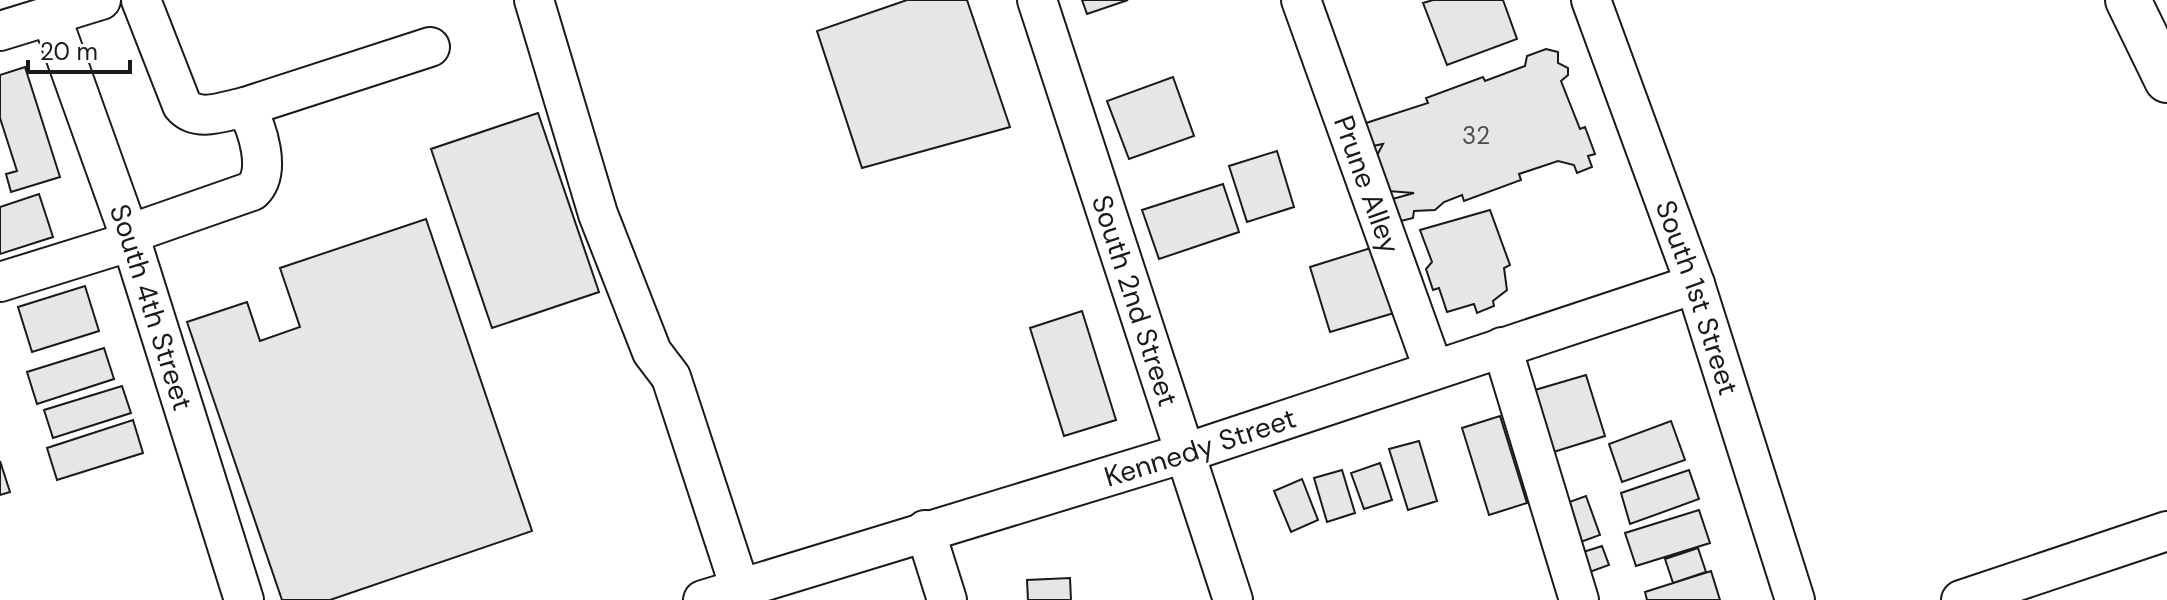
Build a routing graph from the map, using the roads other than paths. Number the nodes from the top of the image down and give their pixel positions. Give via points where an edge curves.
1 (101, 0) edge
2 (141, 0) edge
3 (534, 0) edge
4 (1037, 0) edge
5 (1301, 0) edge
6 (1591, 0) edge
7 (2128, 0) edge
8 (19, 18) edge
9 (430, 47) dead end
10 (2167, 80) edge
11 (245, 107) junction
12 (130, 237) junction
13 (0, 282) edge
14 (1695, 284) junction
15 (1502, 347) junction
16 (1433, 368) junction
17 (1185, 453) junction
18 (925, 530) junction
19 (2167, 531) edge
20 (740, 588) junction
21 (244, 600) edge
22 (703, 600) edge
23 (947, 600) edge
24 (1233, 600) edge
25 (1579, 600) edge
26 (1795, 600) edge
27 (1961, 600) edge

1 - 8 street
2 - 11 street via 189,113 200,116
3 - 20 street via 598,214 652,352 671,377
4 - 17 street, South 2nd Street
5 - 16 street, Prune Alley
6 - 14 street, South 1st Street
7 - 10 main road
8 - 12 street, South 4th Street
9 - 11 street
11 - 12 street via 262,155 260,183 252,191
12 - 13 street
12 - 21 street, South 4th Street
14 - 15 street, Kennedy Street
14 - 26 street, South 1st Street
15 - 16 street, Kennedy Street
15 - 25 street
16 - 17 street, Kennedy Street
17 - 18 street, Kennedy Street
17 - 24 street, South 2nd Street
18 - 20 street, Kennedy Street
18 - 23 street
19 - 27 street
20 - 22 street, Kennedy Street

